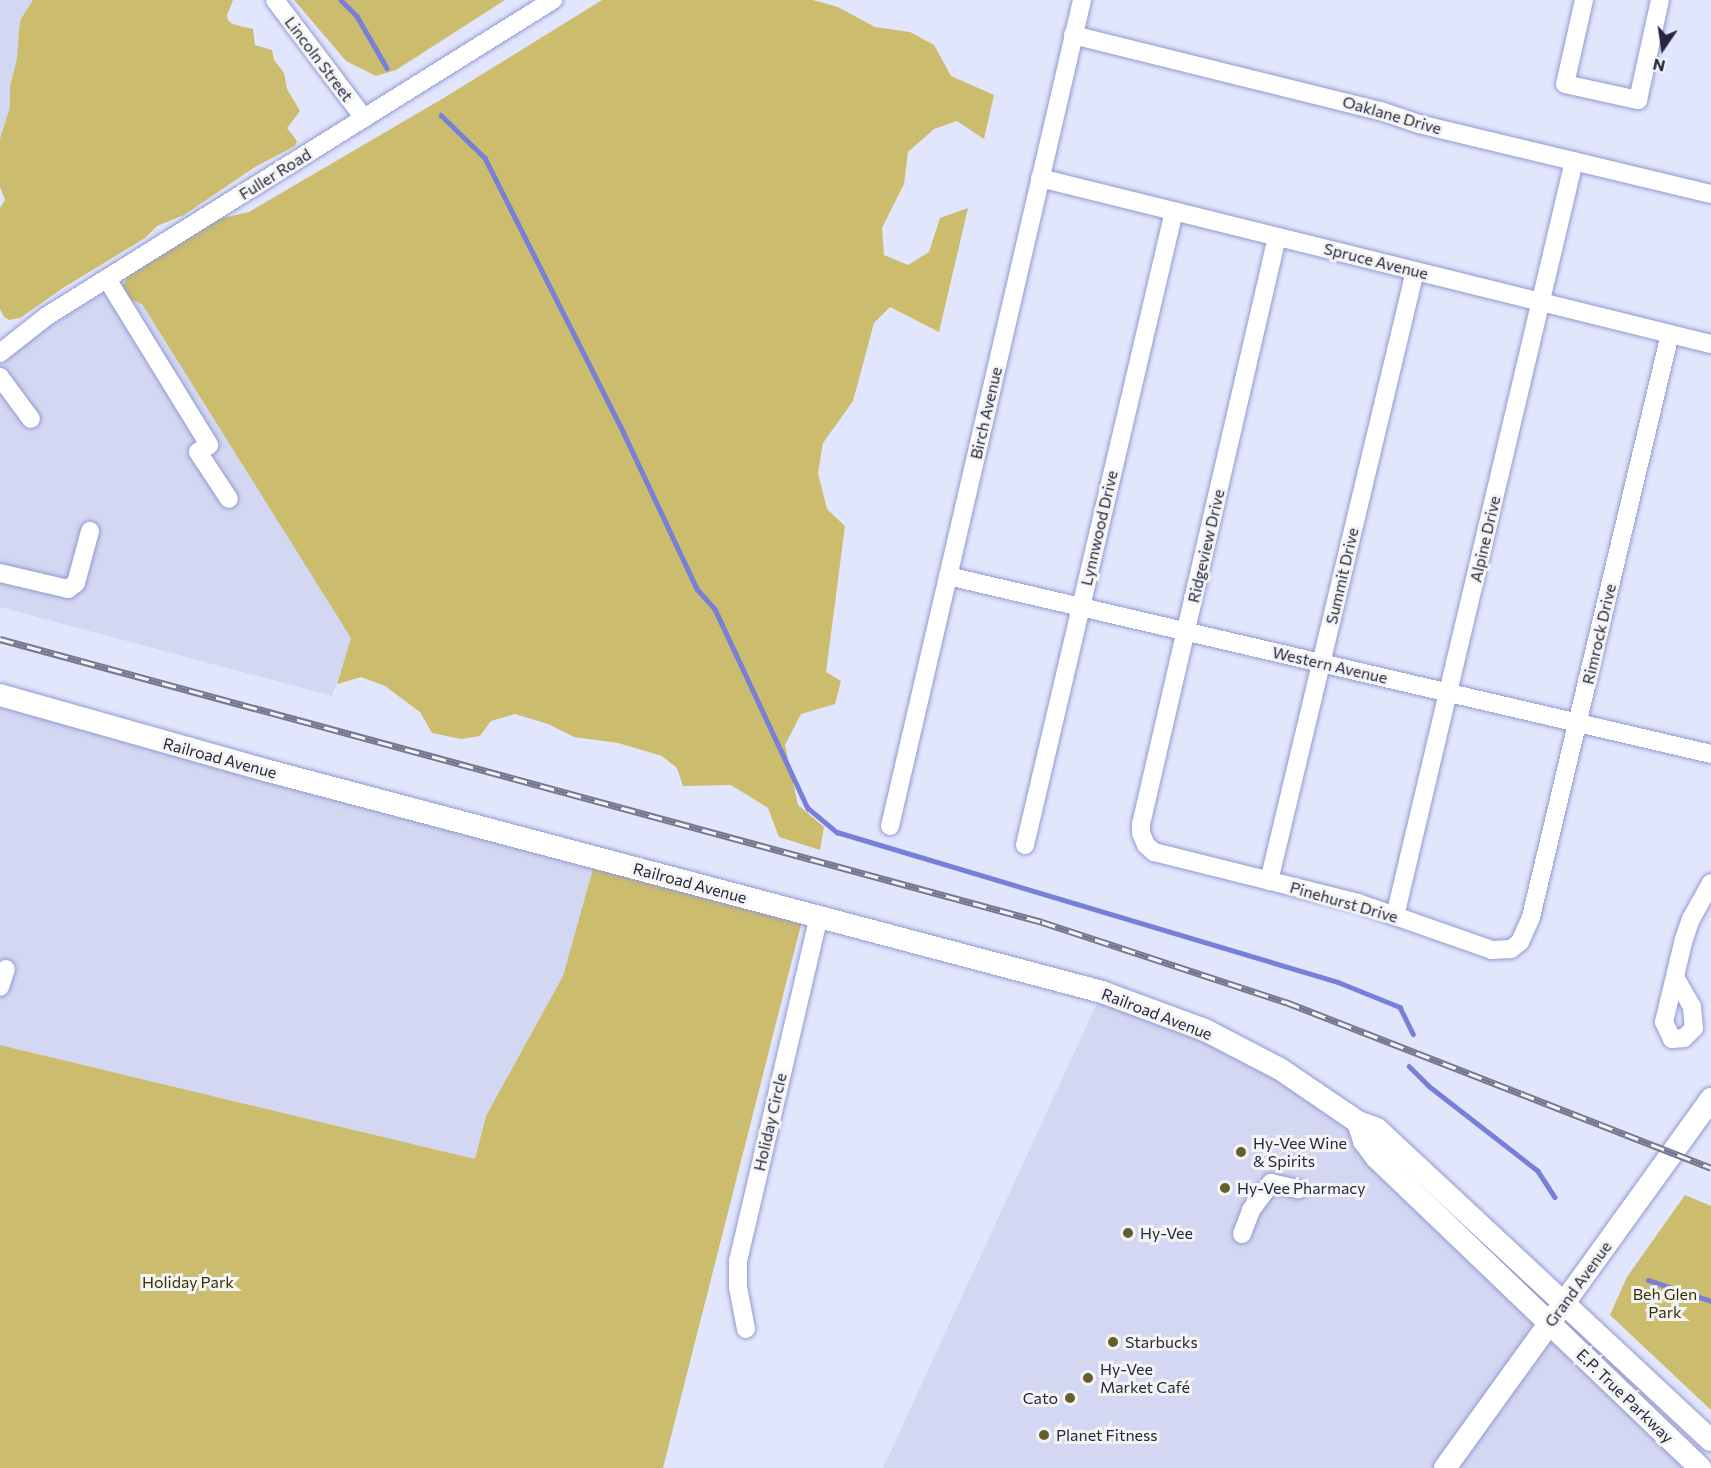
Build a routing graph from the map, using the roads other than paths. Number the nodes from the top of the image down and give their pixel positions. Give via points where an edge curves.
1 (275, 0) edge
2 (554, 0) edge
3 (1082, 0) edge
4 (1584, 0) edge
5 (1660, 0) edge
6 (1073, 35) junction
7 (364, 118) junction
8 (1574, 161) junction
9 (1040, 178) junction
10 (1711, 194) edge
11 (1174, 211) junction
12 (1277, 237) junction
13 (1415, 271) junction
14 (107, 279) junction
15 (1540, 302) junction
16 (1670, 334) junction
17 (1711, 344) edge
18 (0, 353) edge
19 (0, 377) edge
20 (31, 419) dead end
21 (229, 500) dead end
22 (90, 531) dead end
23 (0, 573) edge
24 (948, 576) junction
25 (1081, 606) junction
26 (1187, 631) junction
27 (1321, 663) junction
28 (1448, 693) junction
29 (0, 695) edge
30 (1577, 723) junction
31 (1711, 754) edge
32 (890, 826) dead end
33 (1024, 845) dead end
34 (1154, 852) joint
35 (1269, 881) junction
36 (1711, 883) edge
37 (1395, 916) junction
38 (819, 917) junction
39 (1526, 933) joint
40 (6, 969) dead end
41 (1676, 979) dead end
42 (0, 987) edge
43 (1711, 1099) edge
44 (1358, 1122) junction
45 (1298, 1189) dead end
46 (1242, 1234) dead end
47 (1564, 1304) junction
48 (1550, 1324) junction
49 (746, 1329) dead end
50 (1711, 1440) edge
51 (1445, 1468) edge
52 (1700, 1468) edge

1 - 7 street, Lincoln Street
2 - 7 street, Fuller Road
3 - 6 street, Birch Avenue
4 - 5 street via 1565,84 1638,100
6 - 8 street, Oaklane Drive
6 - 9 street, Birch Avenue
7 - 14 street, Fuller Road
8 - 10 street, Oaklane Drive
8 - 15 street, Alpine Drive
9 - 11 street, Spruce Avenue
9 - 24 street, Birch Avenue
11 - 12 street, Spruce Avenue
11 - 25 street, Lynnwood Drive
12 - 13 street, Spruce Avenue
12 - 26 street, Ridgeview Drive
13 - 15 street, Spruce Avenue
13 - 27 street, Summit Drive
14 - 18 street, Fuller Road via 47,316
14 - 21 street via 209,446 198,452
15 - 16 street, Spruce Avenue
15 - 28 street, Alpine Drive
16 - 17 street, Spruce Avenue
16 - 30 street, Rimrock Drive
19 - 20 street
22 - 23 street via 76,583 68,589
24 - 25 street, Western Avenue
24 - 32 street, Birch Avenue
25 - 26 street, Western Avenue
25 - 33 street, Lynnwood Drive
26 - 27 street, Western Avenue
26 - 34 street, Ridgeview Drive via 1141,824 1146,845
27 - 28 street, Western Avenue
27 - 35 street, Summit Drive
28 - 30 street, Western Avenue
28 - 37 street, Alpine Drive
29 - 38 main road, Railroad Avenue
30 - 31 street, Western Avenue
30 - 39 street, Rimrock Drive
34 - 35 street, Pinehurst Drive
35 - 37 street, Pinehurst Drive
36 - 41 street via 1691,919
37 - 39 street, Pinehurst Drive via 1500,951 1511,949
38 - 44 main road, Railroad Avenue via 1127,999 1205,1030 1280,1070
38 - 49 street, Holiday Circle via 738,1261 738,1287
40 - 42 street
43 - 47 main road, Grand Avenue
44 - 47 main road, Railroad Avenue via 1377,1129 1393,1143
44 - 48 main road via 1364,1141 1376,1157
45 - 46 street via 1271,1183 1251,1210
47 - 48 main road, Grand Avenue
47 - 50 main road, E.P. True Parkway
48 - 51 main road, Grand Avenue
48 - 52 main road, E.P. True Parkway

